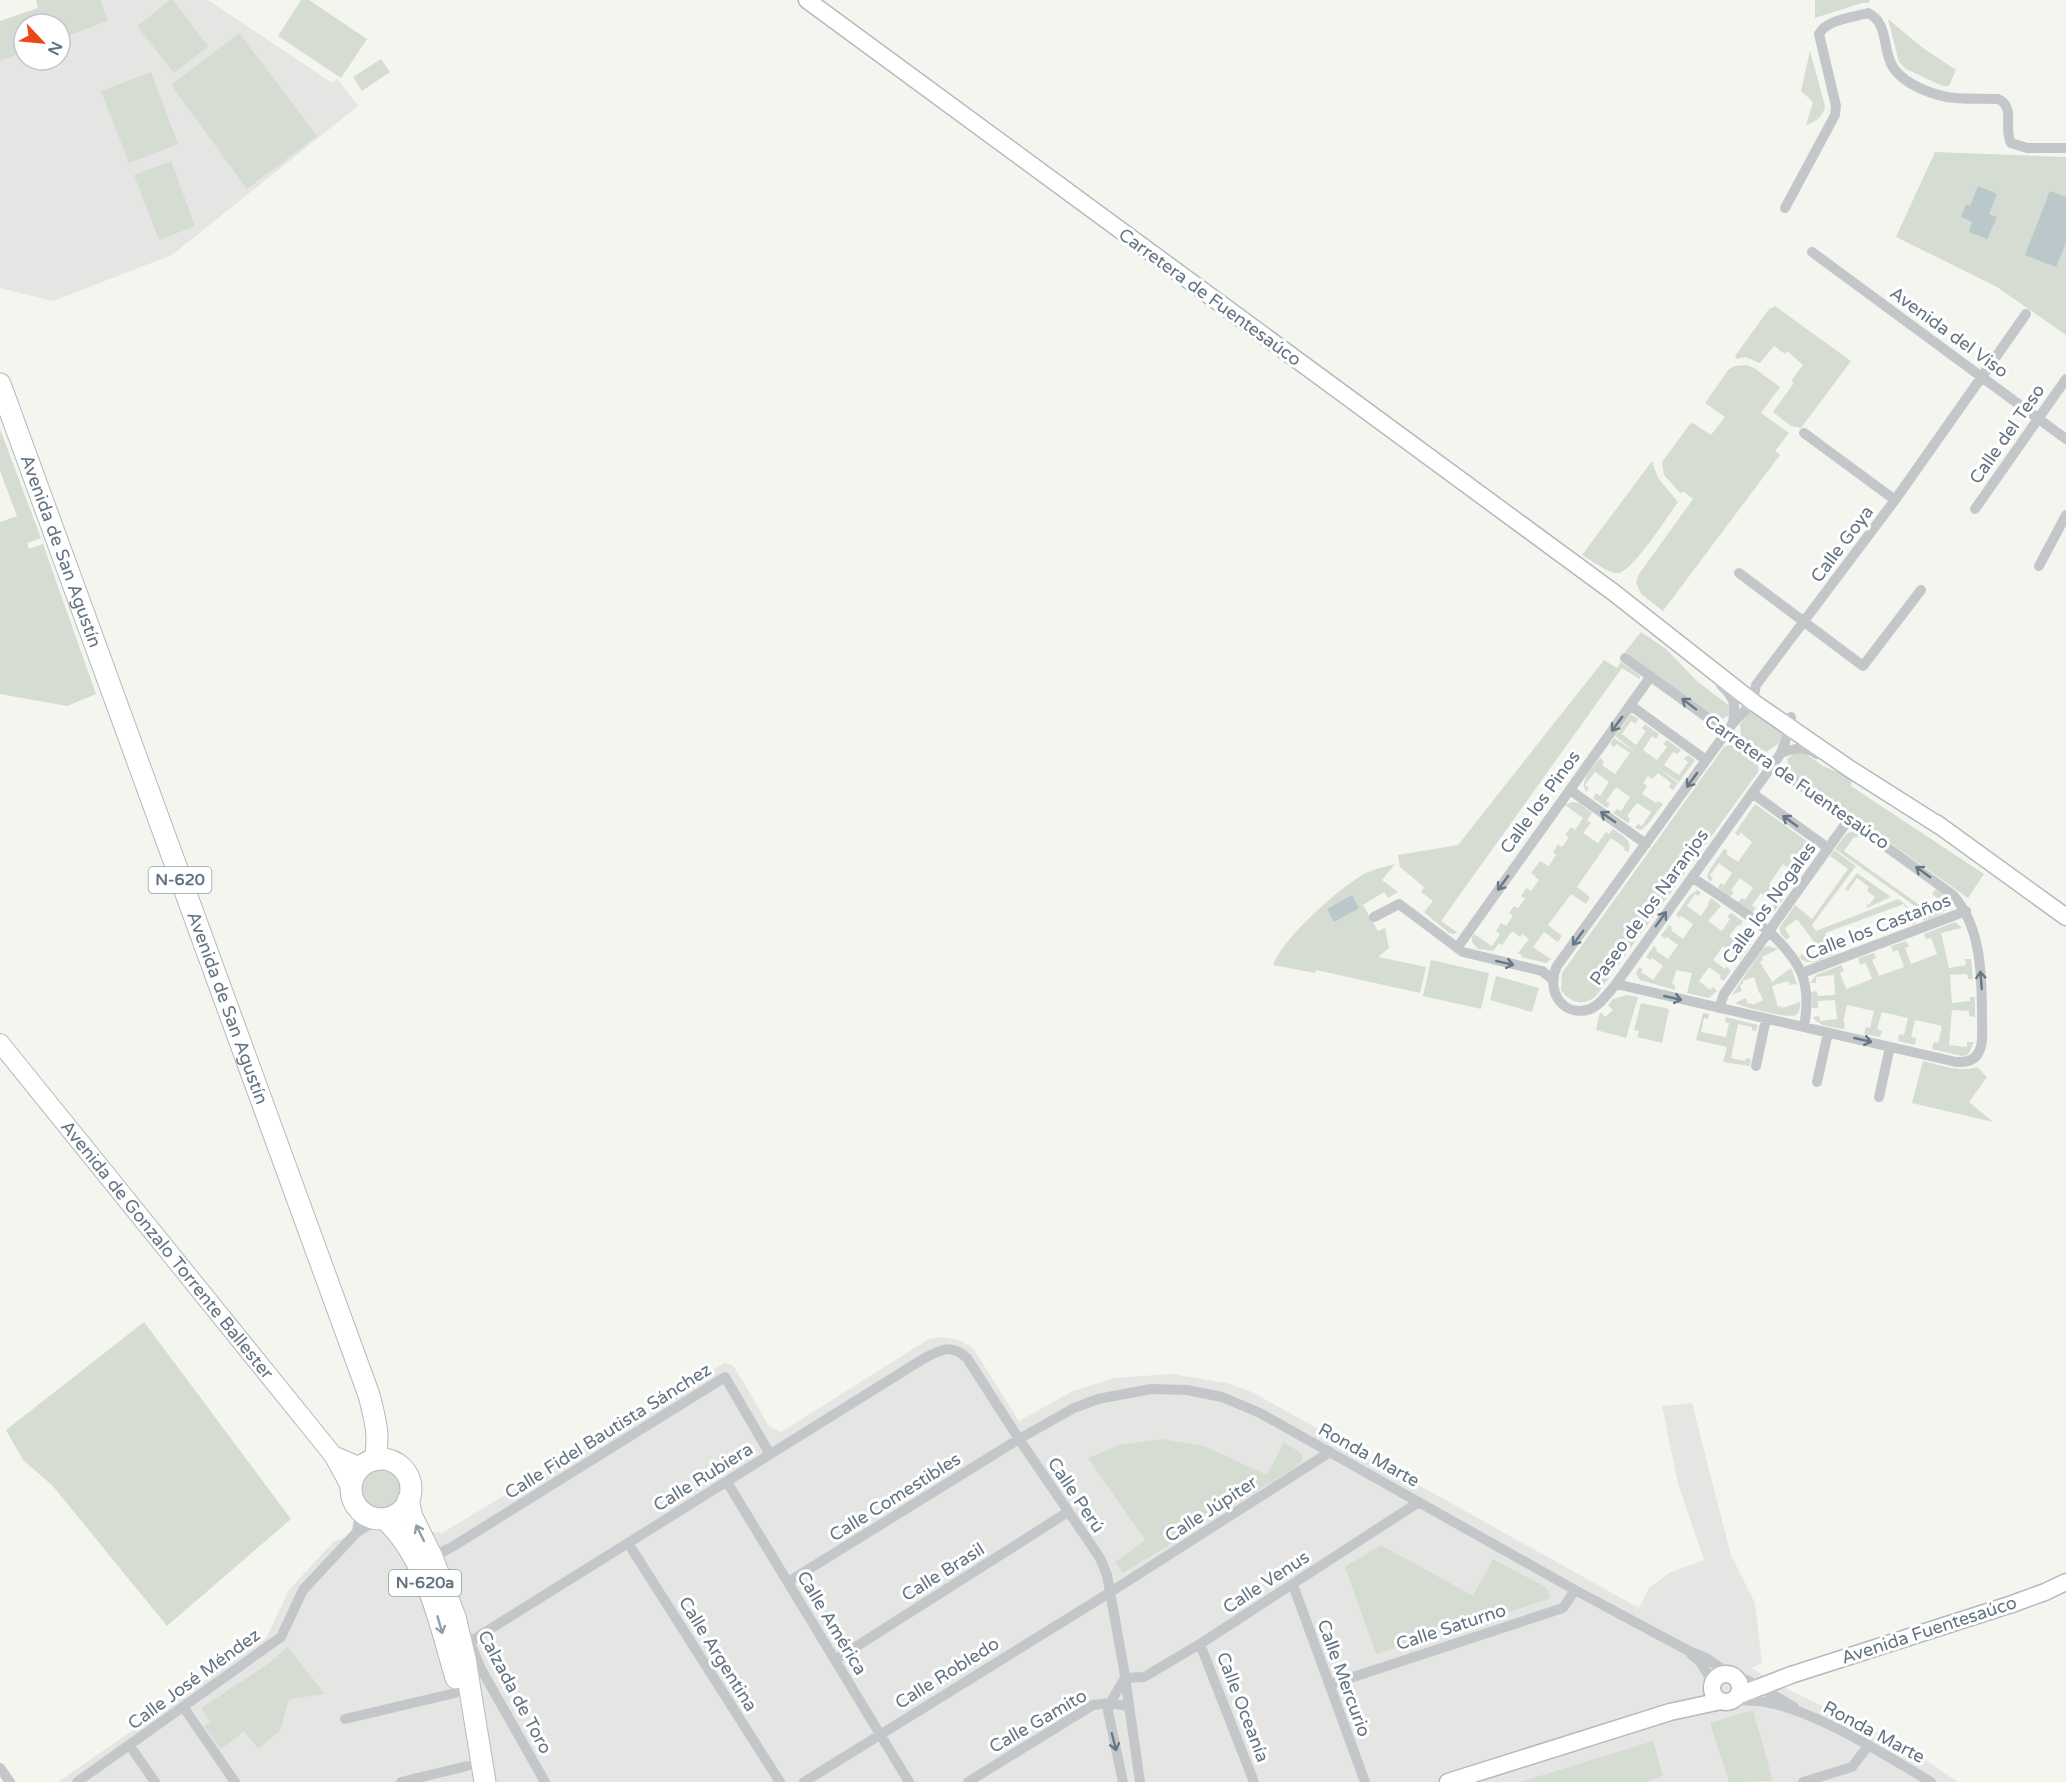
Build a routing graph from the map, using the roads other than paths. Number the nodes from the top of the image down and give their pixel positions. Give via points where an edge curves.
1 (807, 0) edge
2 (2066, 148) edge
3 (1785, 208) dead end
4 (1812, 252) dead end
5 (2026, 314) dead end
6 (1982, 377) junction
7 (2066, 379) edge
8 (0, 384) edge
9 (2038, 419) junction
10 (1804, 433) dead end
11 (2066, 439) edge
12 (1895, 500) junction
13 (1975, 509) dead end
14 (2066, 514) edge
15 (2039, 566) dead end
16 (1738, 573) dead end
17 (1921, 590) dead end
18 (1613, 592) junction
19 (1804, 622) junction
20 (1625, 658) dead end
21 (1700, 663) junction
22 (1651, 676) junction
23 (1754, 696) junction
24 (1630, 705) junction
25 (1791, 722) junction
26 (1733, 723) junction
27 (1726, 732) junction
28 (1781, 753) junction
29 (1706, 760) junction
30 (1773, 764) junction
31 (1850, 770) junction
32 (1570, 790) junction
33 (1752, 793) junction
34 (1849, 819) junction
35 (1943, 828) junction
36 (1646, 844) junction
37 (1828, 848) junction
38 (1692, 877) junction
39 (1966, 911) junction
40 (1374, 917) dead end
41 (2066, 917) edge
42 (1767, 931) junction
43 (1456, 948) junction
44 (1802, 973) junction
45 (1552, 979) junction
46 (1616, 984) junction
47 (1719, 1008) junction
48 (1766, 1019) junction
49 (1804, 1027) junction
50 (1828, 1033) junction
51 (0, 1043) edge
52 (1890, 1047) junction
53 (1755, 1066) dead end
54 (1817, 1082) dead end
55 (1879, 1096) dead end
56 (956, 1350) joint
57 (369, 1395) junction
58 (1019, 1439) junction
59 (1330, 1452) junction
60 (770, 1454) junction
61 (333, 1455) junction
62 (368, 1463) junction
63 (403, 1470) junction
64 (727, 1482) junction
65 (351, 1488) junction
66 (408, 1500) junction
67 (1419, 1502) junction
68 (1068, 1512) junction
69 (370, 1520) junction
70 (628, 1543) junction
71 (432, 1557) junction
72 (2066, 1581) edge
73 (788, 1582) junction
74 (1293, 1585) junction
75 (1575, 1590) junction
76 (1109, 1593) junction
77 (455, 1617) junction
78 (471, 1641) junction
79 (1200, 1644) junction
80 (1687, 1650) junction
81 (835, 1660) junction
82 (1791, 1675) junction
83 (1125, 1678) junction
84 (1329, 1684) junction
85 (1732, 1687) junction
86 (455, 1693) dead end
87 (1784, 1701) junction
88 (1110, 1703) junction
89 (1128, 1706) junction
90 (184, 1708) junction
91 (1801, 1713) junction
92 (345, 1719) dead end
93 (880, 1734) junction
94 (130, 1746) junction
95 (1868, 1746) junction
96 (467, 1766) dead end
97 (0, 1768) edge
98 (10, 1782) edge
99 (77, 1782) edge
100 (155, 1782) edge
101 (235, 1782) edge
102 (401, 1782) edge
103 (484, 1782) edge
104 (545, 1782) edge
105 (780, 1782) edge
106 (804, 1782) edge
107 (909, 1782) edge
108 (968, 1782) edge
109 (1122, 1782) edge
110 (1140, 1782) edge
111 (1254, 1782) edge
112 (1365, 1782) edge
113 (1448, 1782) edge
114 (1803, 1782) edge
115 (1931, 1782) edge

1 - 18 main road, Carretera de Fuentesaúco
2 - 3 street via 2027,148 2011,143 2008,108 2003,101 1946,97 1902,78 1890,61 1880,22 1868,13 1821,29 1836,106
4 - 6 street, Avenida del Viso
5 - 6 street
6 - 9 street, Avenida del Viso
6 - 12 street
7 - 9 street, Calle del Teso
8 - 57 highway, Avenida de San Agustín / N-620
9 - 11 street, Avenida del Viso
9 - 13 street, Calle del Teso
10 - 12 street, Calle Goya
12 - 19 street, Calle Goya
14 - 15 street
16 - 19 street
17 - 19 street via 1863,666
18 - 21 main road, Carretera de Fuentesaúco
18 - 23 main road, Carretera de Fuentesaúco via 1660,622
19 - 23 street, Calle Goya via 1756,685
20 - 22 street, Carretera de Fuentesaúco
21 - 23 main road, Carretera de Fuentesaúco
21 - 26 street via 1731,696 1736,706
22 - 24 street, Calle los Pinos
27 -> 22 street, Carretera de Fuentesaúco
23 - 25 main road
23 - 26 street
24 - 29 street
24 -> 32 street, Calle los Pinos
25 - 28 street, Paseo de los Naranjos
25 - 31 main road
25 - 35 main road via 1827,742
26 - 27 street
27 - 29 street
27 - 30 street, Carretera de Fuentesaúco
28 - 30 street, Paseo de los Naranjos
28 - 31 street via 1797,748 1810,750
29 -> 36 street
30 - 33 street, Paseo de los Naranjos
30 - 34 street, Carretera de Fuentesaúco
31 - 35 main road
36 -> 32 street
32 -> 43 street, Calle los Pinos
37 -> 33 street
33 - 38 street, Paseo de los Naranjos
34 - 37 street, Calle los Nogales
39 -> 34 street, Carretera de Fuentesaúco via 1943,886
35 - 41 main road
36 -> 45 street via 1557,966
37 - 42 street, Calle los Nogales
38 - 42 street
46 -> 38 street, Paseo de los Naranjos
39 - 44 street, Calle los Castaños
52 -> 39 street via 1962,1062 1977,1056 1982,1046 1982,981
40 - 43 street via 1399,904
42 - 44 street
42 - 47 street, Calle los Nogales via 1724,994
43 -> 45 street via 1542,971
44 - 49 street
45 - 46 street, Paseo de los Naranjos via 1564,1007 1577,1011 1594,1007
46 -> 47 street
47 - 48 street
48 - 49 street
48 - 53 street
49 - 50 street
50 -> 52 street
50 - 54 street
51 - 61 main road, Avenida de Gonzalo Torrente Ballester
52 - 55 street
56 - 58 street, Calle Perú via 967,1358
56 - 60 street, Calle Rubiera via 940,1350 923,1359
57 - 62 highway, Avenida de San Agustín / N-620 via 379,1443
57 - 63 highway, Avenida de San Agustín / N-620
58 - 59 street, Ronda Marte via 1098,1399 1151,1389 1187,1390 1239,1403
58 - 68 street, Calle Perú
58 - 73 street, Calle Comestibles
59 - 67 street, Ronda Marte
59 - 76 street, Calle Júpiter
60 - 64 street, Calle Rubiera
60 - 71 street, Calle Fidel Bautista Sánchez via 725,1377
61 - 62 main road, Avenida de Gonzalo Torrente Ballester
61 - 65 main road, Avenida de Gonzalo Torrente Ballester
62 - 63 highway via 385,1460
62 - 65 highway, N-620 via 356,1473
63 - 66 highway, N-620 via 410,1489
64 - 70 street, Calle Rubiera
64 - 73 street, Calle América
65 - 69 highway via 355,1504
66 - 69 highway via 395,1516
71 -> 66 highway, N-620a
67 - 74 street, Calle Venus
67 - 75 street, Ronda Marte
68 - 76 street, Calle Perú via 1100,1558
68 - 81 street, Calle Brasil
69 - 90 street, Calle José Méndez via 303,1590 281,1637
69 -> 103 highway, N-620a via 397,1530 413,1555 436,1610
70 - 78 street, Calle Rubiera
70 - 105 street, Calle Argentina
71 - 77 highway, N-620a
72 - 82 main road, Avenida Fuentesaúco via 2012,1604
73 - 81 street, Calle América
74 - 79 street, Calle Venus
74 - 84 street, Calle Mercurio
75 - 80 street, Ronda Marte
75 - 84 street, Calle Saturno via 1563,1608
76 - 83 street, Calle Perú
76 - 93 street, Calle Robledo
77 - 78 street, Calzada de Toro
77 - 103 highway, N-620a
78 - 104 street, Calzada de Toro via 481,1669
79 - 83 street, Calle Venus via 1144,1677
79 - 111 street, Calle Oceanía
80 - 85 street, Ronda Marte
80 - 85 street, Ronda Marte via 1706,1658
81 - 93 street, Calle América
82 - 85 main road, Avenida Fuentesaúco
82 - 87 street via 1783,1683
83 - 88 street
83 - 89 street, Calle Perú
84 - 112 street, Calle Mercurio
85 - 87 street, Ronda Marte
85 - 91 street, Ronda Marte via 1763,1702
85 - 113 main road, Avenida Fuentesaúco via 1688,1707
86 - 92 street
87 - 91 street, Ronda Marte
88 - 89 street, Calle Gamito
88 - 108 street, Calle Gamito via 1093,1705
88 -> 109 street via 1108,1718
89 - 110 street, Calle Perú
90 - 94 street, Calle José Méndez
90 - 101 street
91 - 95 street, Ronda Marte
93 - 106 street, Calle Robledo
93 - 107 street, Calle América
94 - 99 street, Calle José Méndez
94 - 100 street
95 - 114 street via 1852,1767
95 - 115 street, Ronda Marte
96 - 102 street
97 - 98 street

